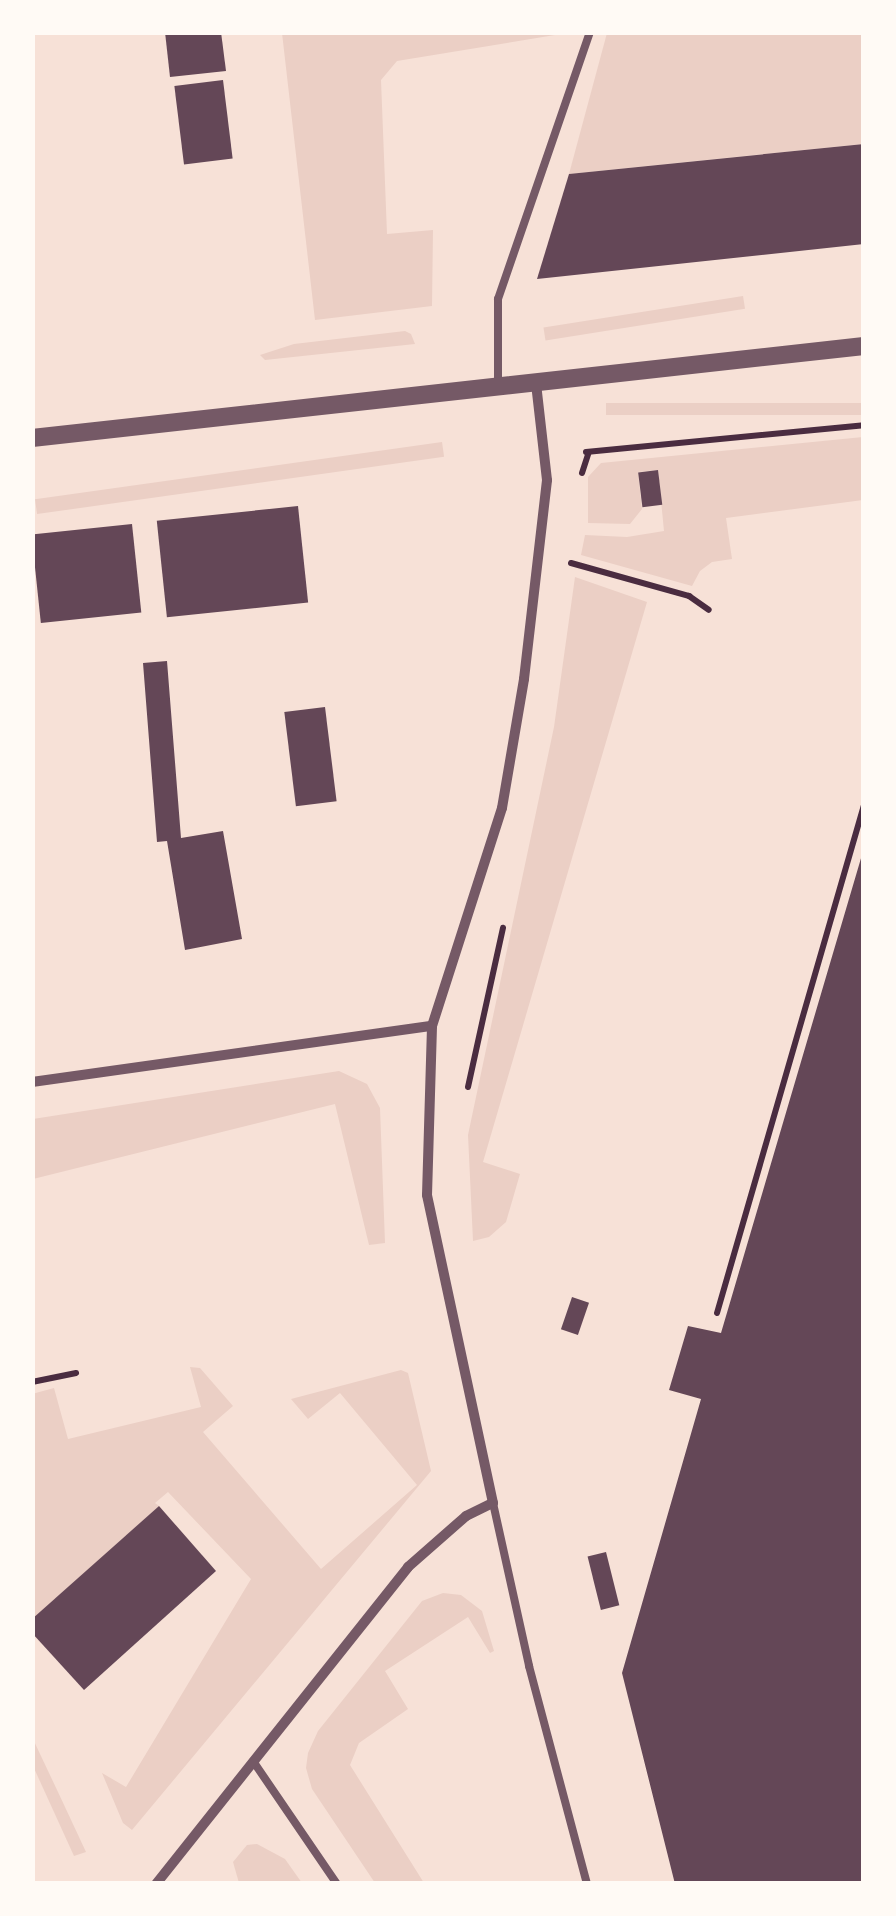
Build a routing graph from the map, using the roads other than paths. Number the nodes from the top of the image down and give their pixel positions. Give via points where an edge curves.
1 (590, 32) edge
2 (864, 346) edge
3 (536, 384) junction
4 (498, 388) junction
5 (32, 438) edge
6 (432, 1026) junction
7 (32, 1082) edge
8 (493, 1503) junction
9 (253, 1761) junction
10 (156, 1884) edge
11 (336, 1884) edge
12 (587, 1884) edge

1 - 4 lane via 498,298
2 - 3 street
3 - 4 street
3 - 6 street via 546,455 524,679 502,808
4 - 5 street
6 - 7 street
6 - 8 street via 427,1196
8 - 9 street via 466,1516 408,1567
8 - 12 lane
9 - 10 street
9 - 11 lane

